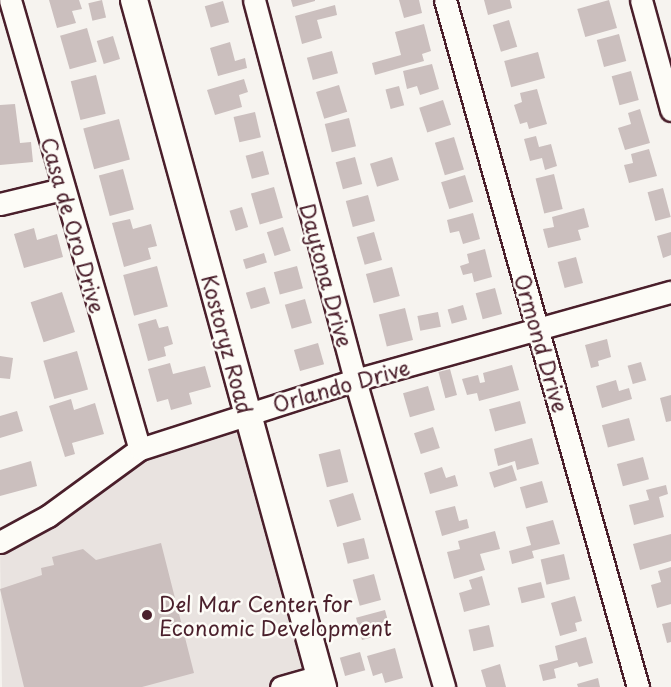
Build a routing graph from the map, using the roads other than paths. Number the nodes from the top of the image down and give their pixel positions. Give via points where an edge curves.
1 (10, 0) edge
2 (134, 0) edge
3 (254, 0) edge
4 (445, 0) edge
5 (640, 0) edge
6 (671, 110) edge
7 (62, 189) junction
8 (0, 204) edge
9 (671, 292) edge
10 (539, 331) junction
11 (356, 380) junction
12 (247, 413) junction
13 (140, 449) junction
14 (0, 542) edge
15 (322, 681) edge
16 (280, 687) edge
17 (444, 687) edge
18 (638, 687) edge

1 - 7 street, Casa de Oro Drive
2 - 12 main road, Kostoryz Road
3 - 11 street, Daytona Drive
4 - 10 street, Ormond Drive
5 - 6 street
7 - 8 street
7 - 13 street, Casa de Oro Drive
9 - 10 street, Orlando Drive
10 - 11 street, Orlando Drive
10 - 18 street, Ormond Drive
11 - 12 street, Orlando Drive
11 - 17 street, Daytona Drive
12 - 13 street, Orlando Drive
12 - 15 main road, Kostoryz Road
13 - 14 street, Orlando Drive via 48,516
15 - 16 street

